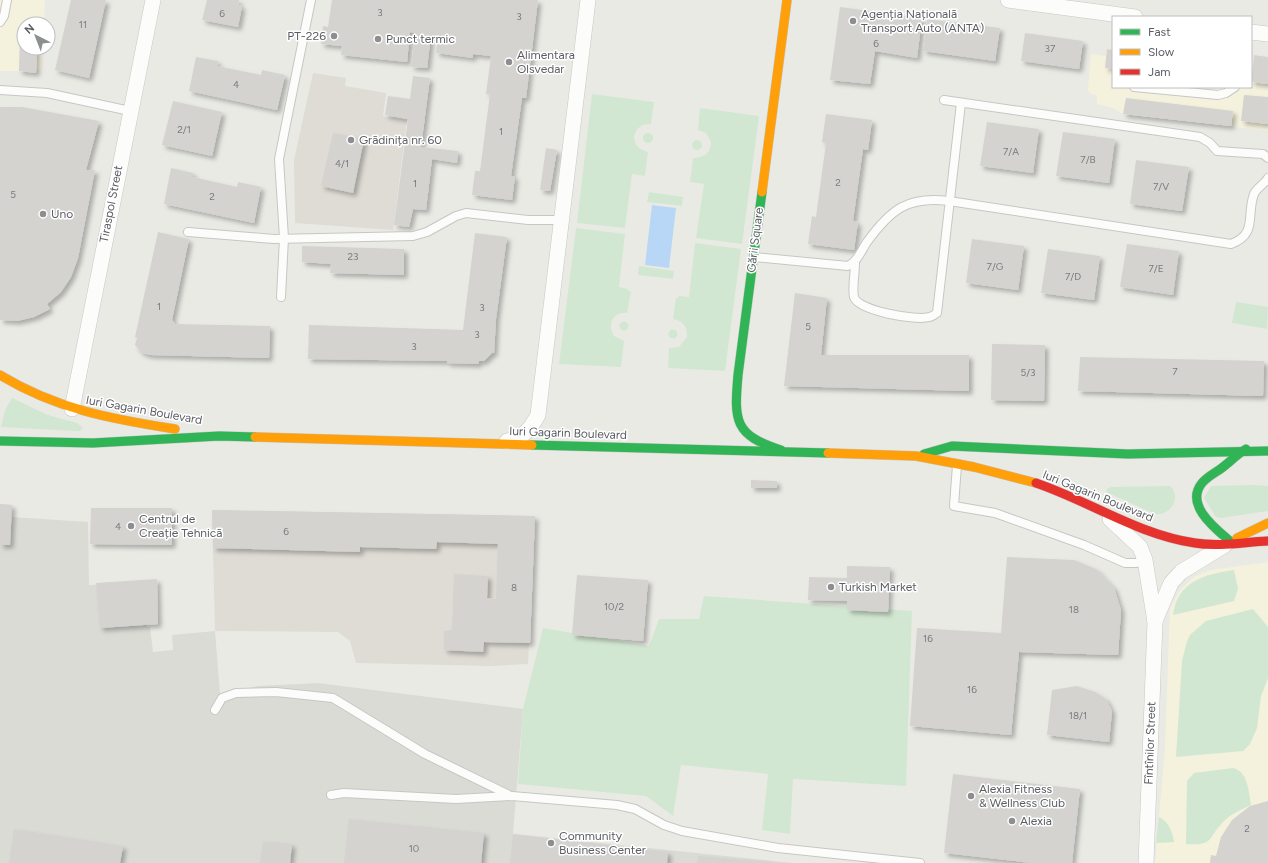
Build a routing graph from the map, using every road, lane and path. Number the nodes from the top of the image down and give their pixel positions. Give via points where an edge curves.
1 (7, 0) edge
2 (153, 0) edge
3 (311, 0) edge
4 (588, 0) edge
5 (787, 0) edge
6 (1008, 0) edge
7 (1128, 16) edge
8 (0, 22) edge
9 (1252, 32) edge
10 (1268, 34) edge
11 (1146, 88) edge
12 (1234, 88) edge
13 (0, 90) edge
14 (944, 100) dead end
15 (961, 103) junction
16 (130, 111) junction
17 (1268, 158) edge
18 (1268, 178) edge
19 (949, 201) junction
20 (562, 220) junction
21 (188, 232) dead end
22 (284, 238) junction
23 (753, 257) junction
24 (855, 263) junction
25 (281, 297) dead end
26 (0, 375) edge
27 (72, 409) junction
28 (219, 436) junction
29 (0, 441) edge
30 (1258, 442) dead end
31 (488, 443) junction
32 (1244, 450) junction
33 (1268, 451) edge
34 (786, 452) junction
35 (916, 456) junction
36 (957, 463) junction
37 (1098, 508) junction
38 (1268, 523) edge
39 (1268, 541) edge
40 (1231, 542) junction
41 (1145, 560) junction
42 (1155, 622) junction
43 (215, 710) dead end
44 (331, 795) dead end
45 (512, 796) junction
46 (920, 863) edge
47 (1146, 863) edge

1 - 8 lane
2 - 16 street, Tiraspol Street
3 - 22 lane via 279,159
4 - 20 street
5 - 23 main road, Gării Square
6 - 7 street
9 - 10 street
11 - 12 lane via 1218,94
13 - 16 lane via 47,94
14 - 15 lane
15 - 17 lane via 1200,137 1217,151 1263,154
15 - 19 lane
16 - 27 street, Tiraspol Street
18 - 19 lane via 1254,194 1247,234 1231,244
19 - 24 lane via 920,200 905,205 883,223 866,243
19 - 24 lane via 937,313 920,318 871,310 858,303 854,297
20 - 22 lane via 528,220 466,213 413,236
20 - 31 street via 538,415 524,435 512,440
21 - 22 lane
22 - 25 lane
23 - 24 lane via 841,267
23 - 34 main road, Gării Square via 738,375 736,416 741,428 750,438 761,445
26 - 27 main road, Iuri Gagarin Boulevard via 27,392
27 - 28 main road, Iuri Gagarin Boulevard via 121,421
28 - 29 main road, Iuri Gagarin Boulevard via 94,443
28 - 31 main road, Iuri Gagarin Boulevard
30 - 32 main road
31 - 34 main road, Iuri Gagarin Boulevard
32 - 33 main road, Iuri Gagarin Boulevard
32 - 35 main road, Iuri Gagarin Boulevard via 1151,454 952,446
32 - 40 main road via 1207,479 1197,496 1198,506 1204,516
34 - 35 main road, Iuri Gagarin Boulevard
35 - 36 main road, Iuri Gagarin Boulevard
36 - 37 main road, Iuri Gagarin Boulevard via 979,466 1031,481
36 - 41 lane via 954,506 995,513 1125,563
37 - 40 main road, Iuri Gagarin Boulevard via 1174,538 1197,543
37 - 41 street, Fîntînilor Street via 1132,539 1140,548
38 - 40 main road, Iuri Gagarin Boulevard
39 - 40 main road
40 - 42 street, Fîntînilor Street via 1181,572 1171,583
41 - 42 street, Fîntînilor Street
42 - 47 street, Fîntînilor Street
43 - 45 lane via 222,698 236,693 276,692 333,698 425,754
44 - 45 lane via 344,793 456,799
45 - 46 lane via 617,805 635,809 664,825 682,831 778,848

